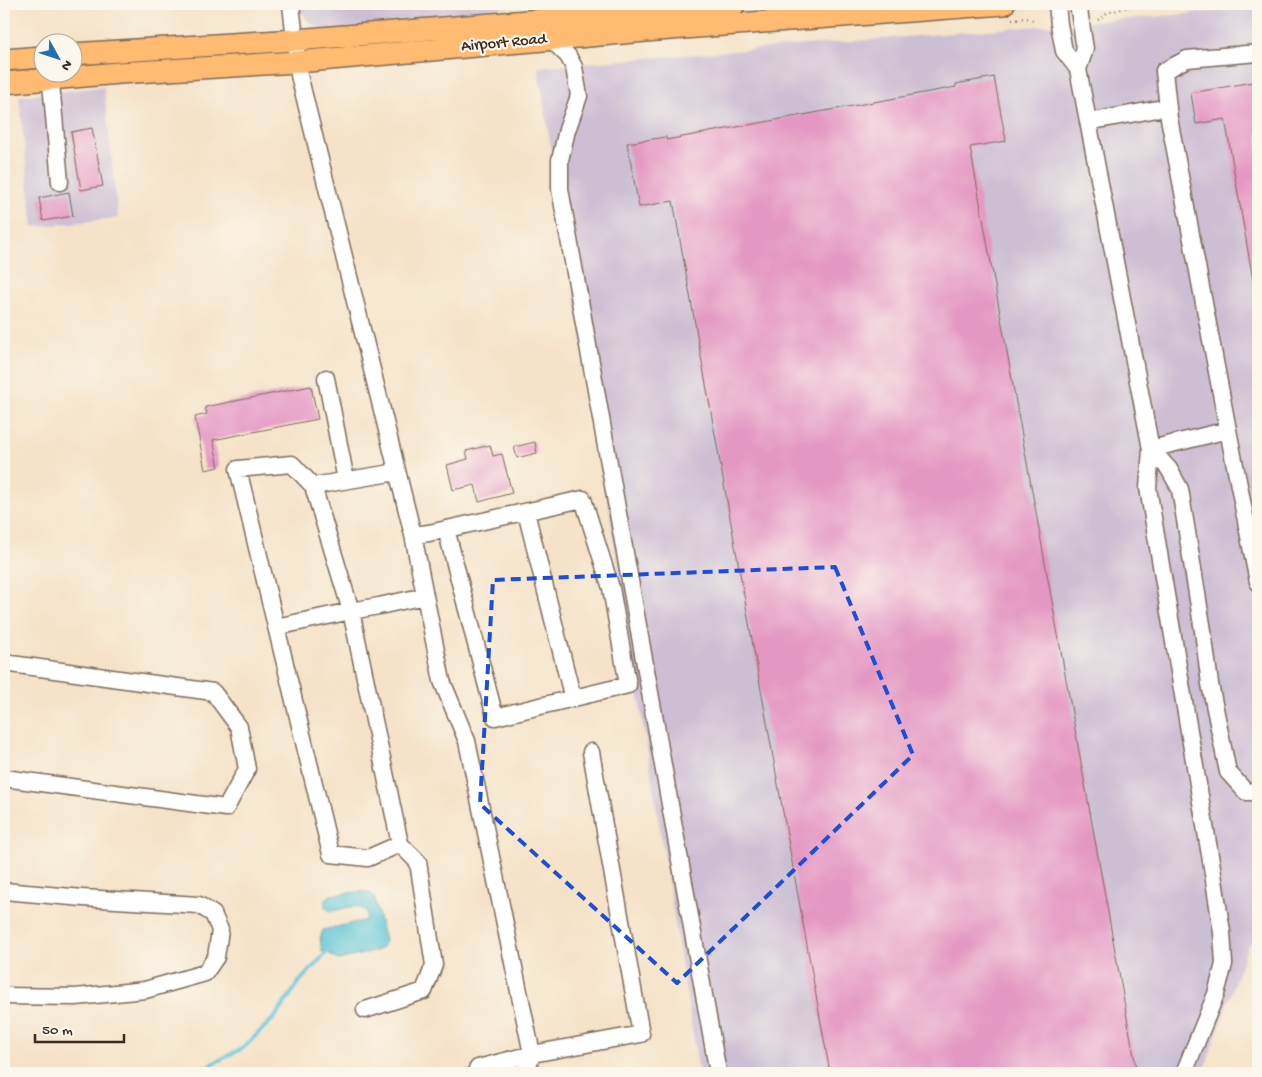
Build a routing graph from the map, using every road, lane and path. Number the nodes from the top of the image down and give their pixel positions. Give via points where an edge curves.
1 (291, 4) edge
2 (735, 4) edge
3 (1004, 4) edge
4 (1057, 4) edge
5 (1078, 4) edge
6 (1141, 4) edge
7 (1098, 20) dead end
8 (551, 39) junction
9 (1258, 53) edge
10 (82, 54) edge
11 (297, 57) junction
12 (32, 58) edge
13 (4, 60) edge
14 (1078, 69) junction
15 (82, 75) edge
16 (32, 79) edge
17 (52, 82) edge
18 (4, 83) edge
19 (1168, 107) junction
20 (1088, 122) junction
21 (60, 182) dead end
22 (326, 378) dead end
23 (1228, 430) junction
24 (1151, 449) junction
25 (397, 472) junction
26 (346, 480) junction
27 (313, 486) junction
28 (526, 512) junction
29 (446, 529) junction
30 (413, 535) junction
31 (1258, 582) edge
32 (425, 596) junction
33 (351, 611) junction
34 (276, 627) junction
35 (4, 663) edge
36 (573, 699) junction
37 (591, 752) dead end
38 (4, 778) edge
39 (1258, 792) edge
40 (400, 844) junction
41 (4, 891) edge
42 (4, 996) edge
43 (365, 1010) dead end
44 (532, 1054) junction
45 (475, 1073) edge
46 (526, 1073) edge
47 (718, 1073) edge
48 (1184, 1073) edge

1 - 11 street
2 - 11 main road, Airport Road
3 - 8 main road, Airport Road
4 - 14 street via 1064,51
5 - 14 street via 1086,49
6 - 7 path via 1108,13
8 - 11 main road, Airport Road
8 - 47 street via 574,67 579,96 560,160 560,189
9 - 19 street via 1187,59 1164,71
10 - 11 main road, Airport Road
11 - 15 main road, Airport Road
11 - 25 street
12 - 13 main road
14 - 20 street
16 - 18 main road, Airport Road
17 - 21 street
19 - 20 street
19 - 23 street
20 - 24 street
22 - 26 street
23 - 24 street
23 - 31 street
24 - 39 street via 1169,468 1180,489 1210,684 1228,772 1246,792
24 - 48 street via 1148,488 1211,858 1224,964 1216,994
25 - 26 street
25 - 30 street
26 - 27 street
27 - 33 street
27 - 34 street via 292,464 238,469
28 - 29 street
28 - 36 street
28 - 36 street via 583,500 611,588 628,685
29 - 30 street
29 - 36 street via 495,717
30 - 32 street
32 - 33 street
32 - 44 street via 442,681 466,742
33 - 34 street
33 - 40 street
34 - 40 street via 331,854 368,858
35 - 38 street via 213,692 239,727 247,769 226,808
37 - 44 street via 641,1034
40 - 43 street via 418,862 434,965 424,991
41 - 42 street via 199,905 213,914 220,930 216,957 205,973 145,990 76,997
44 - 45 street via 478,1068
44 - 46 street

